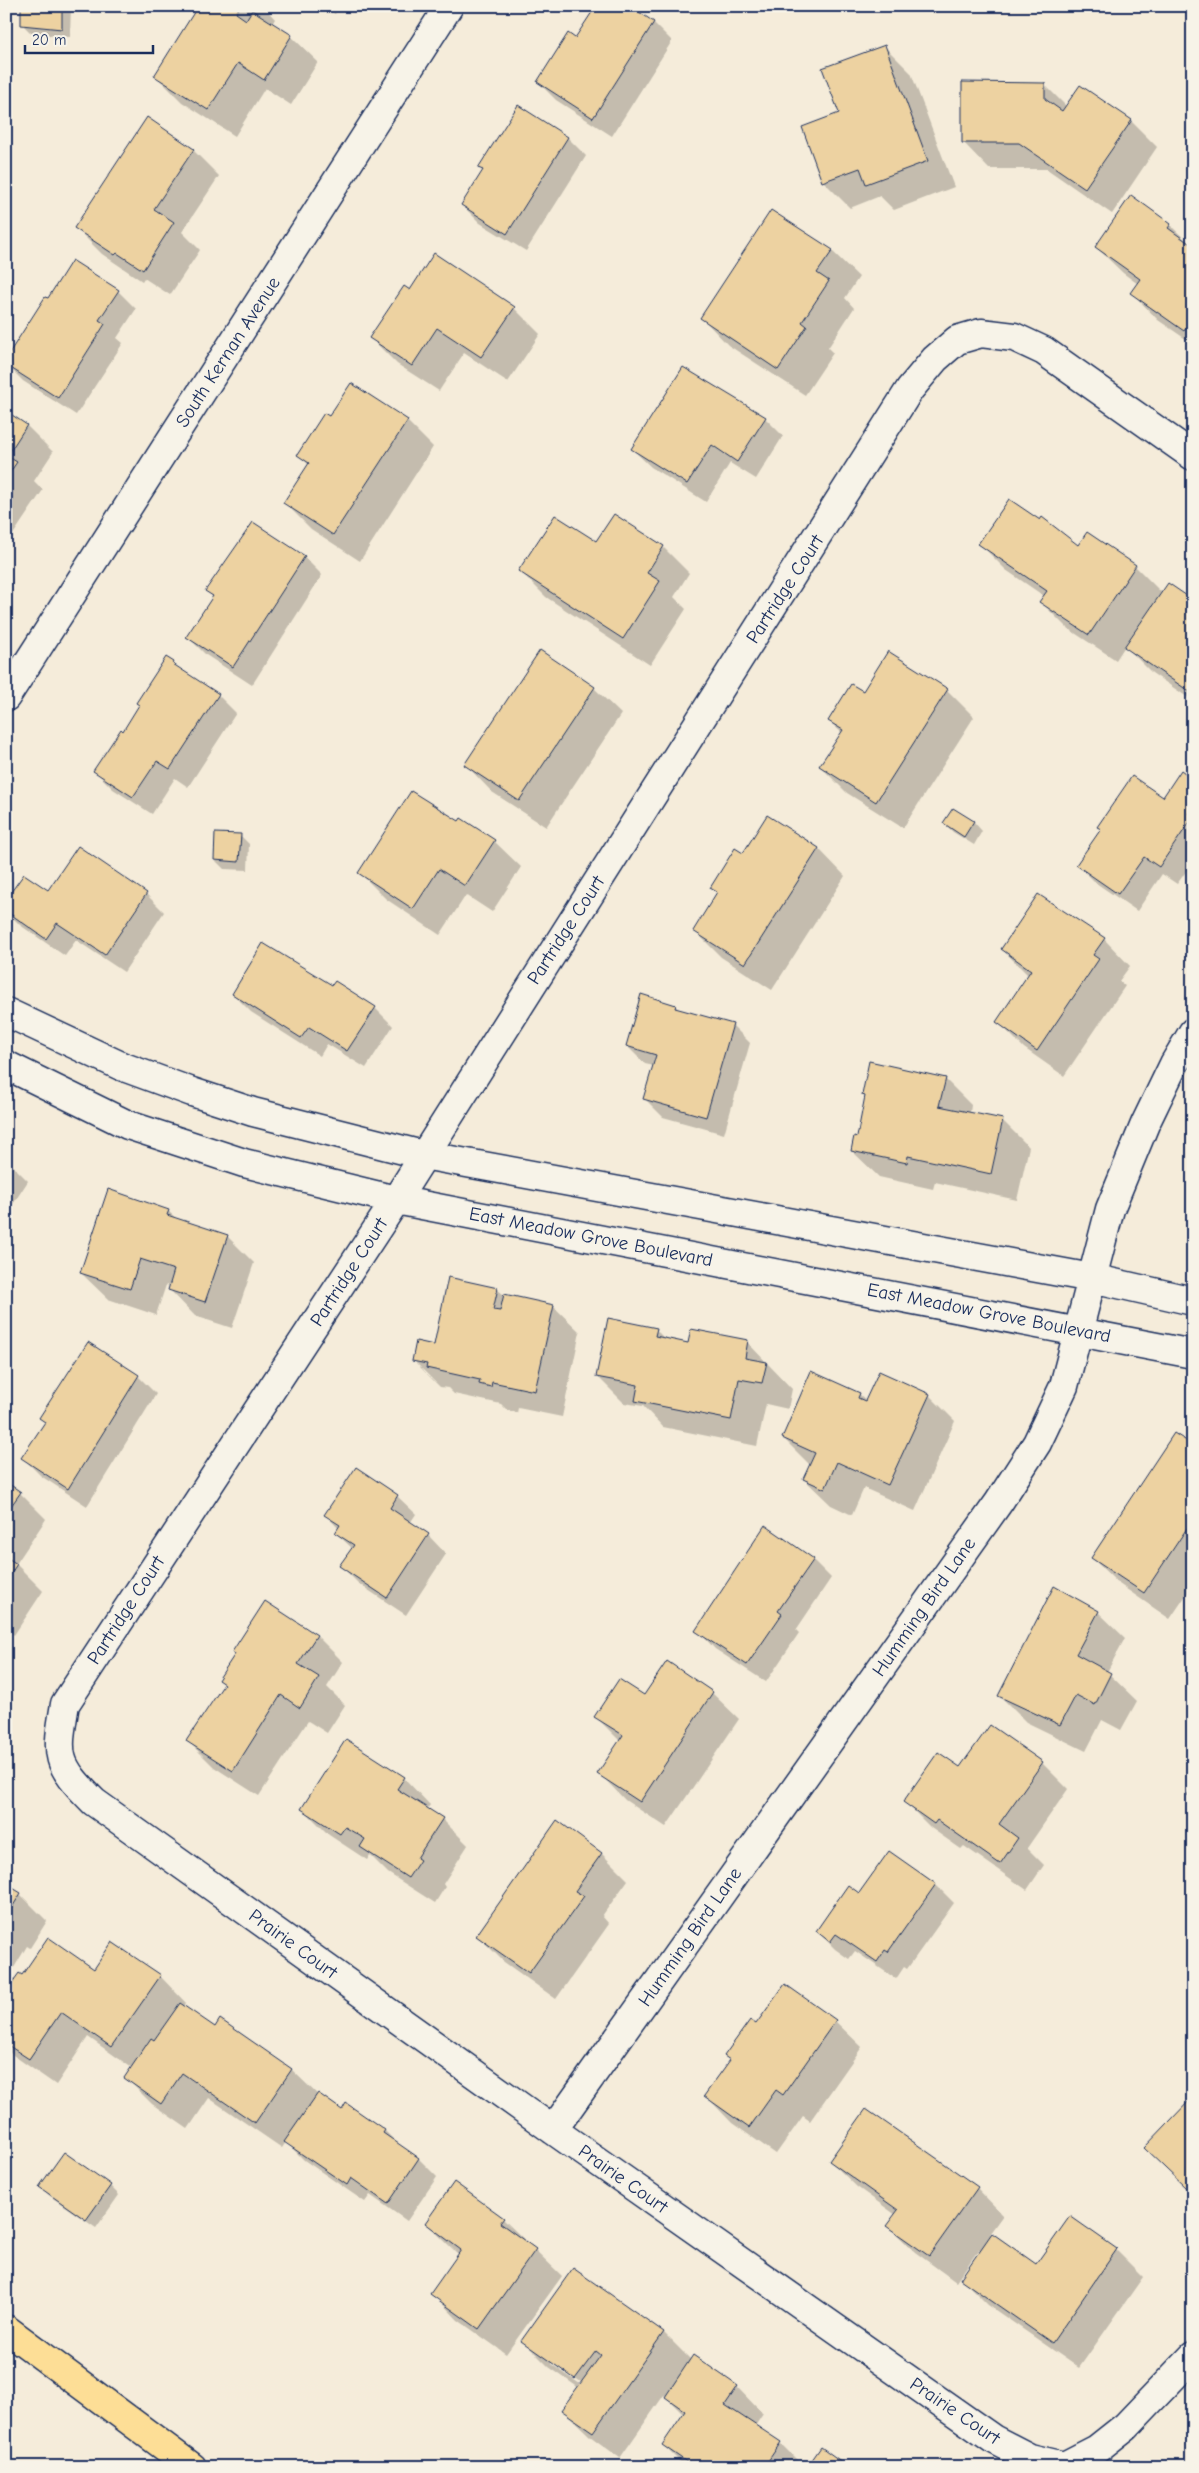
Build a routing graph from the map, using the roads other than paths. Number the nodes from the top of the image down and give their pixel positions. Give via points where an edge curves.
1 (449, 6) edge
2 (1193, 456) edge
3 (6, 698) edge
4 (6, 1012) edge
5 (1193, 1032) edge
6 (6, 1065) edge
7 (423, 1155) junction
8 (396, 1200) junction
9 (1092, 1278) junction
10 (1193, 1301) edge
11 (1079, 1330) junction
12 (1193, 1354) edge
13 (61, 1764) joint
14 (553, 2130) junction
15 (6, 2329) edge
16 (1193, 2356) edge
17 (192, 2467) edge

1 - 3 street, South Kernan Avenue
2 - 7 street, Partridge Court via 1044,351 1014,337 981,333 957,340 935,359 910,389
4 - 7 street via 121,1066 192,1092 253,1112
5 - 9 street, Humming Bird Lane via 1145,1124 1110,1209
6 - 8 street, East Meadow Grove Boulevard via 128,1125 244,1163
7 - 8 street, Partridge Court
7 - 9 street
8 - 11 street, East Meadow Grove Boulevard
8 - 13 street, Partridge Court via 64,1704 59,1738
9 - 10 street
9 - 11 street, Humming Bird Lane
11 - 12 street, East Meadow Grove Boulevard
11 - 14 street, Humming Bird Lane via 1060,1394 1037,1443 999,1502
13 - 14 street, Prairie Court via 94,1802
14 - 16 street, Prairie Court via 985,2433 1030,2458 1064,2466 1097,2449 1126,2426
15 - 17 highway

